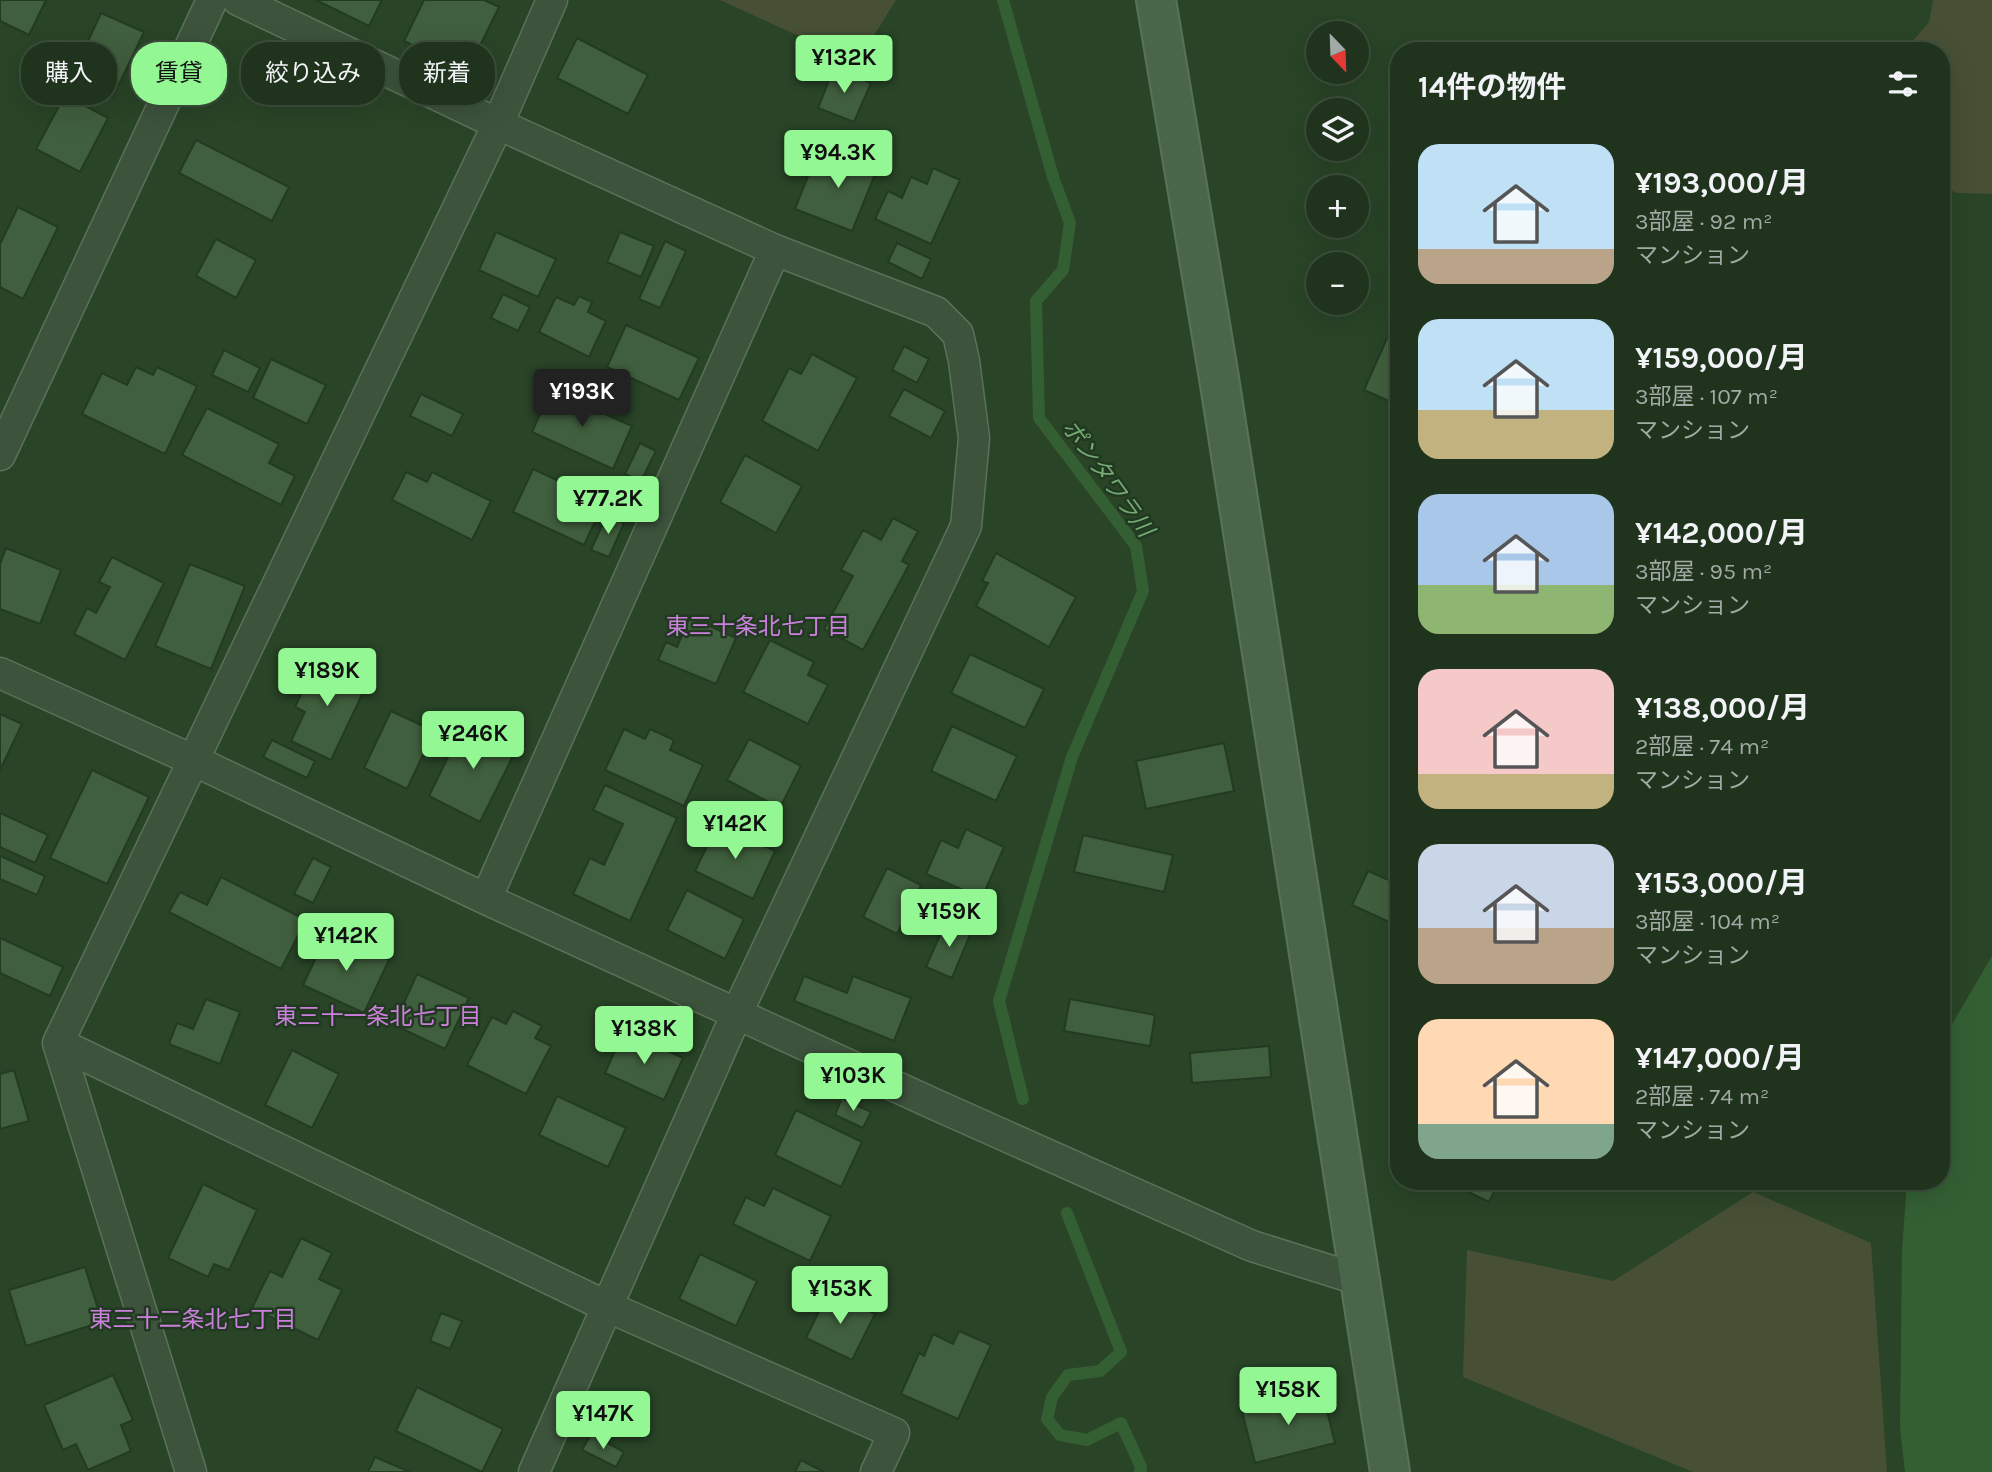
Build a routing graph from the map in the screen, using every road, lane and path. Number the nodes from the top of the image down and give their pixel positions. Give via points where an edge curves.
1 (212, 0) edge
2 (238, 0) edge
3 (552, 0) edge
4 (1156, 0) edge
5 (498, 124) junction
6 (775, 250) junction
7 (0, 455) edge
8 (0, 673) edge
9 (195, 761) junction
10 (486, 899) junction
11 (737, 1013) junction
12 (58, 1043) junction
13 (1360, 1280) junction
14 (606, 1306) junction
15 (191, 1472) edge
16 (534, 1472) edge
17 (876, 1472) edge
18 (1390, 1472) edge

1 - 7 street
2 - 5 street
3 - 5 street
4 - 13 street
5 - 6 street
5 - 9 street
6 - 10 street
6 - 11 street via 936,312 958,334 974,438 966,526
8 - 9 street
9 - 10 street
9 - 12 street
10 - 11 street
11 - 13 street via 1252,1245
11 - 14 street
12 - 14 street
12 - 15 street
13 - 18 street
14 - 16 street
14 - 17 street via 894,1433

